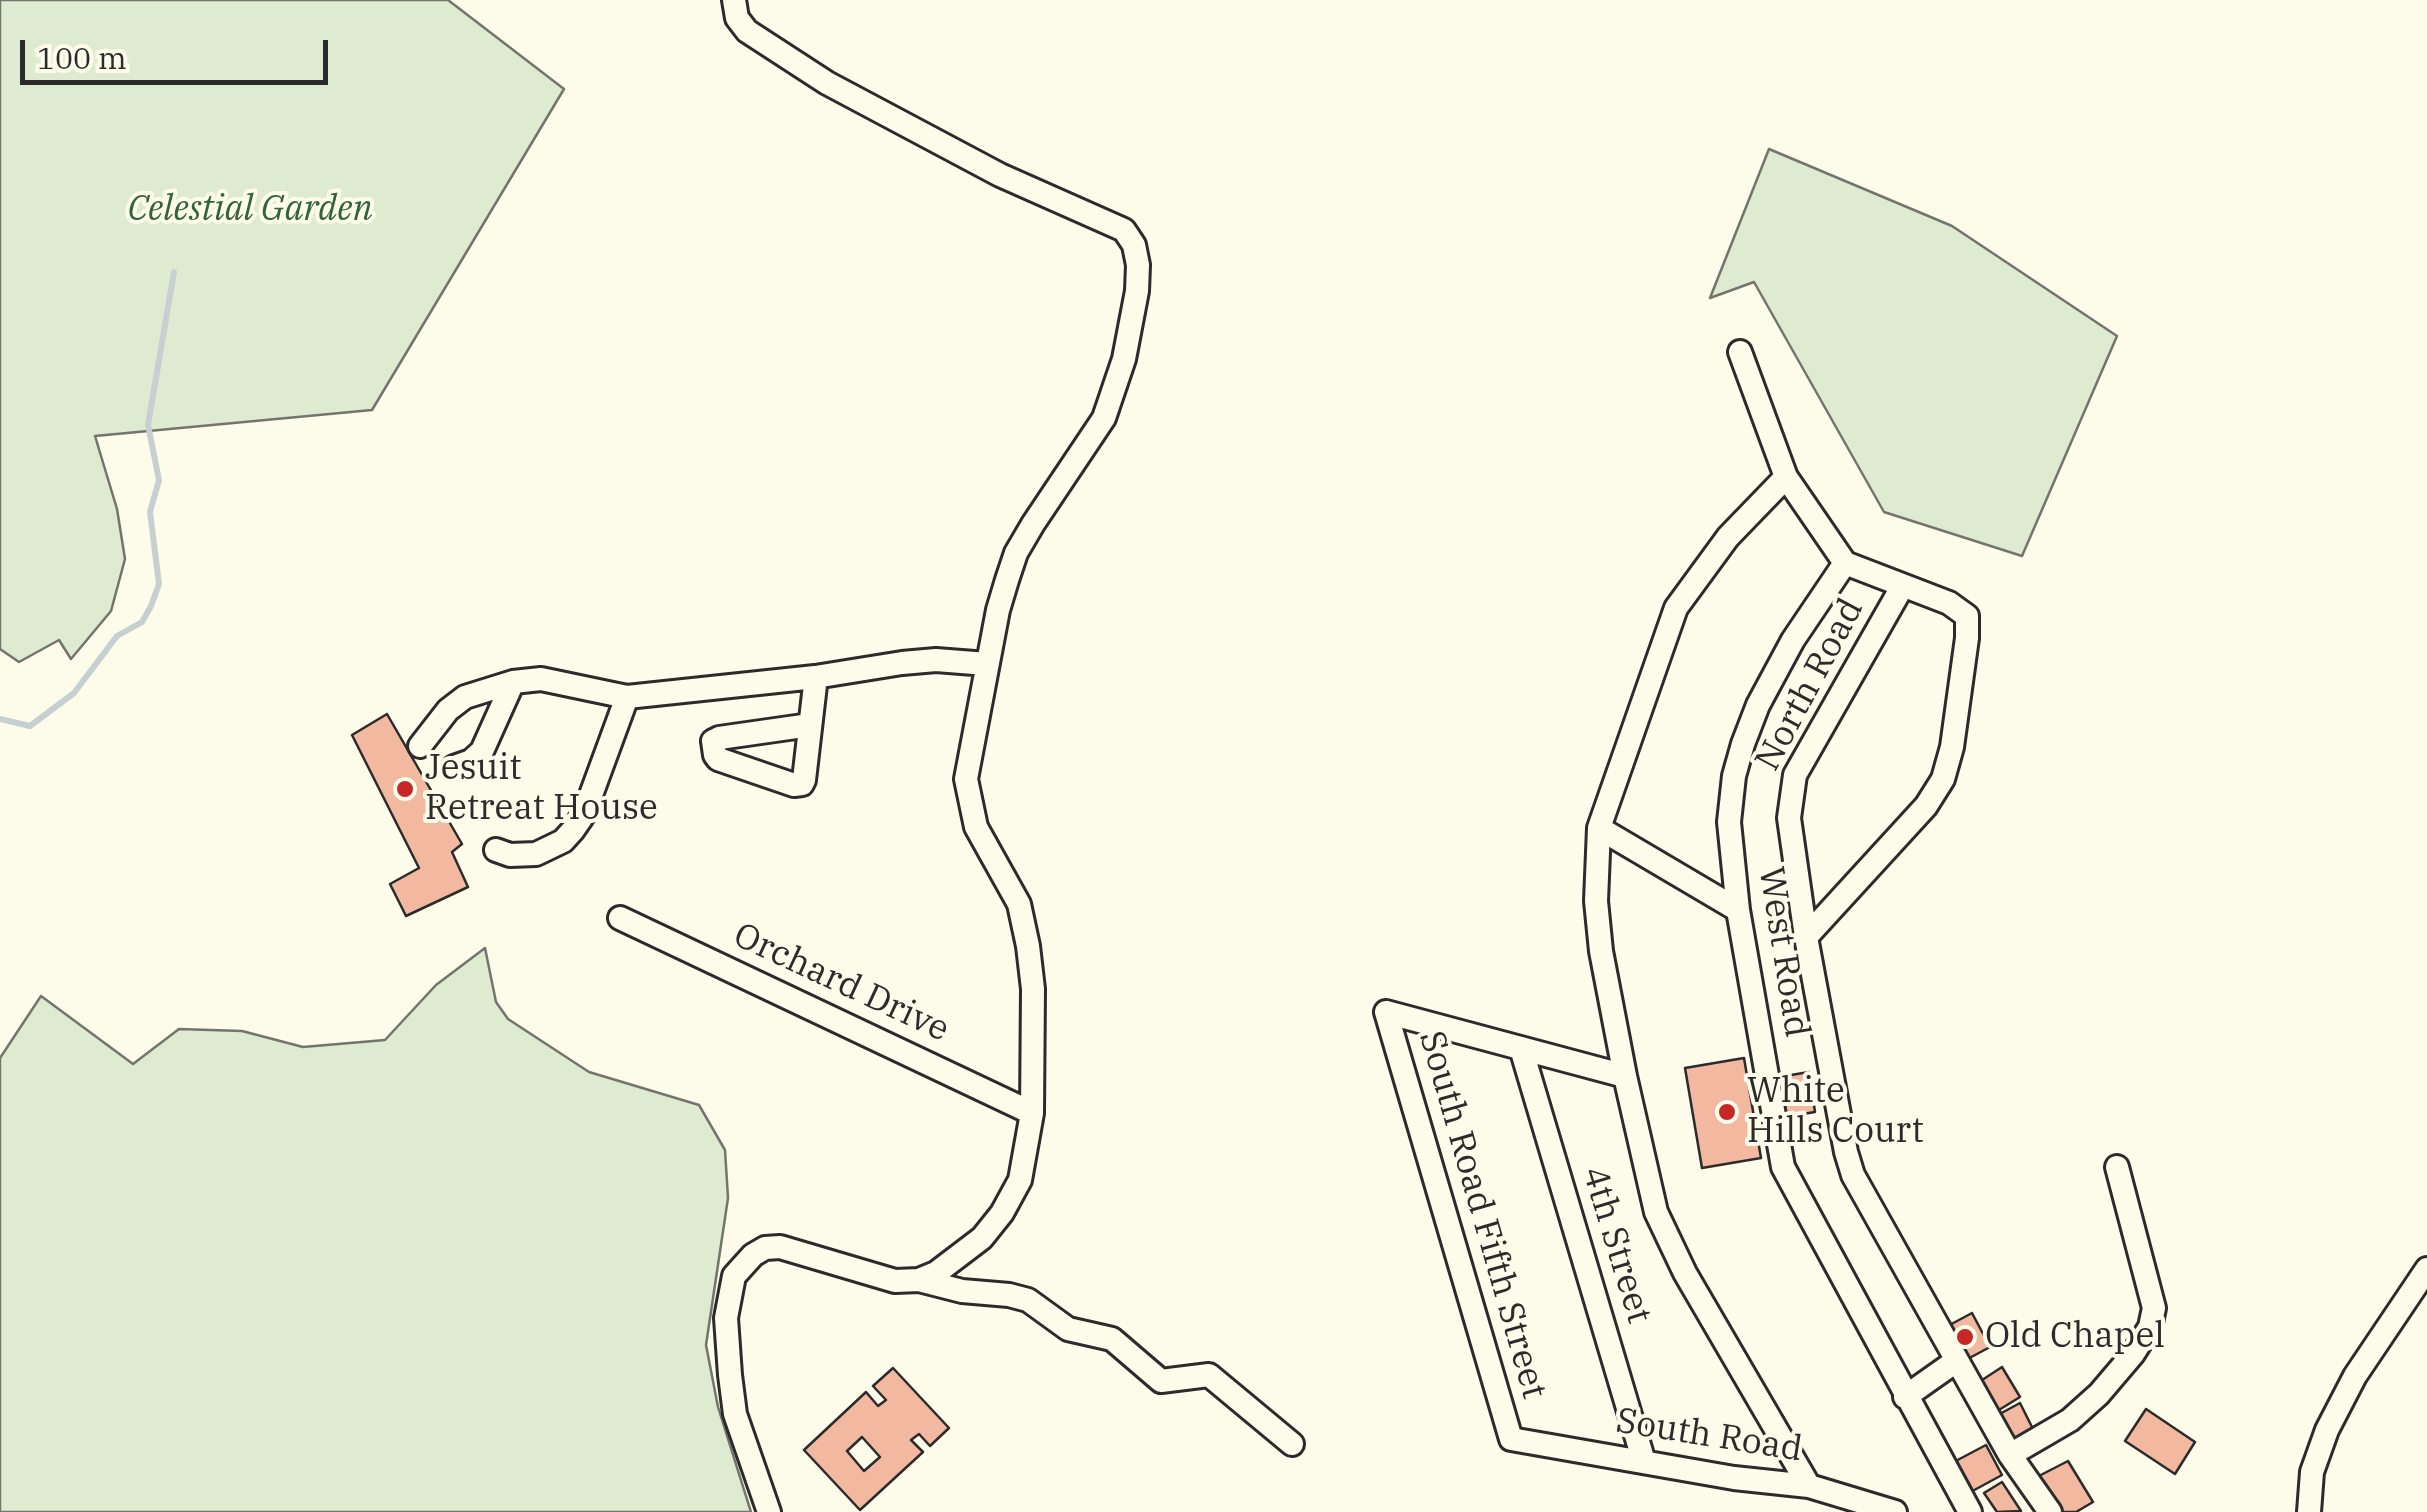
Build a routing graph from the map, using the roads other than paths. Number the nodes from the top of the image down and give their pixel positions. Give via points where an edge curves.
1 (734, 0) edge
2 (1740, 352) dead end
3 (1786, 478) junction
4 (1844, 563) junction
5 (1902, 587) junction
6 (986, 664) junction
7 (816, 677) junction
8 (514, 682) junction
9 (627, 697) junction
10 (810, 725) dead end
11 (420, 746) dead end
12 (454, 766) dead end
13 (1599, 828) junction
14 (496, 850) dead end
15 (1738, 910) junction
16 (620, 918) dead end
17 (1806, 937) junction
18 (1521, 1048) junction
19 (1625, 1076) junction
20 (1032, 1112) junction
21 (2117, 1167) dead end
22 (2427, 1269) edge
23 (919, 1280) junction
24 (1956, 1361) junction
25 (1906, 1397) junction
26 (1510, 1439) joint
27 (1292, 1444) dead end
28 (2010, 1455) junction
29 (1644, 1462) junction
30 (1808, 1486) junction
31 (769, 1512) edge
32 (1895, 1512) edge
33 (1970, 1512) edge
34 (2050, 1512) edge
35 (2309, 1512) edge

1 - 6 street via 747,31 827,82 1000,176 1124,230 1137,255 1124,359 1104,418 1016,553
2 - 3 street
3 - 4 street
3 - 13 street via 1728,536 1676,608
4 - 5 street
4 - 15 street, West Road via 1793,640 1743,744 1729,822
5 - 17 street, North Road via 1795,775 1788,818
5 - 17 street via 1967,616 1944,779
6 - 7 street via 936,660
6 - 20 street via 966,779 976,827 1019,904 1028,946
7 - 9 street
7 - 10 street
8 - 9 street via 541,679
8 - 11 street via 466,697
8 - 12 street via 482,751
9 - 14 street via 574,830 536,854
13 - 15 street
13 - 19 street via 1600,951
15 - 25 street, West Road via 1784,1166
16 - 20 street, Orchard Drive
17 - 24 street, North Road via 1853,1175
18 - 19 street
18 - 26 street, South Road Fifth Street via 1386,1012
18 - 29 street, 4th Street
19 - 30 street via 1656,1212
20 - 23 street via 1020,1180 1002,1213 958,1258
21 - 28 street via 2154,1308 2150,1327 2099,1394 2070,1420
22 - 35 street via 2327,1430 2312,1472
23 - 27 street via 1028,1300 1068,1328 1112,1339 1161,1381 1208,1376
23 - 31 street via 895,1280 780,1247 753,1255 734,1276 726,1318 730,1376
24 - 25 street
24 - 28 street, North Road
25 - 33 street, West Road
26 - 29 street, South Road
28 - 34 street, North Road
29 - 30 street, South Road
30 - 32 street, South Road

